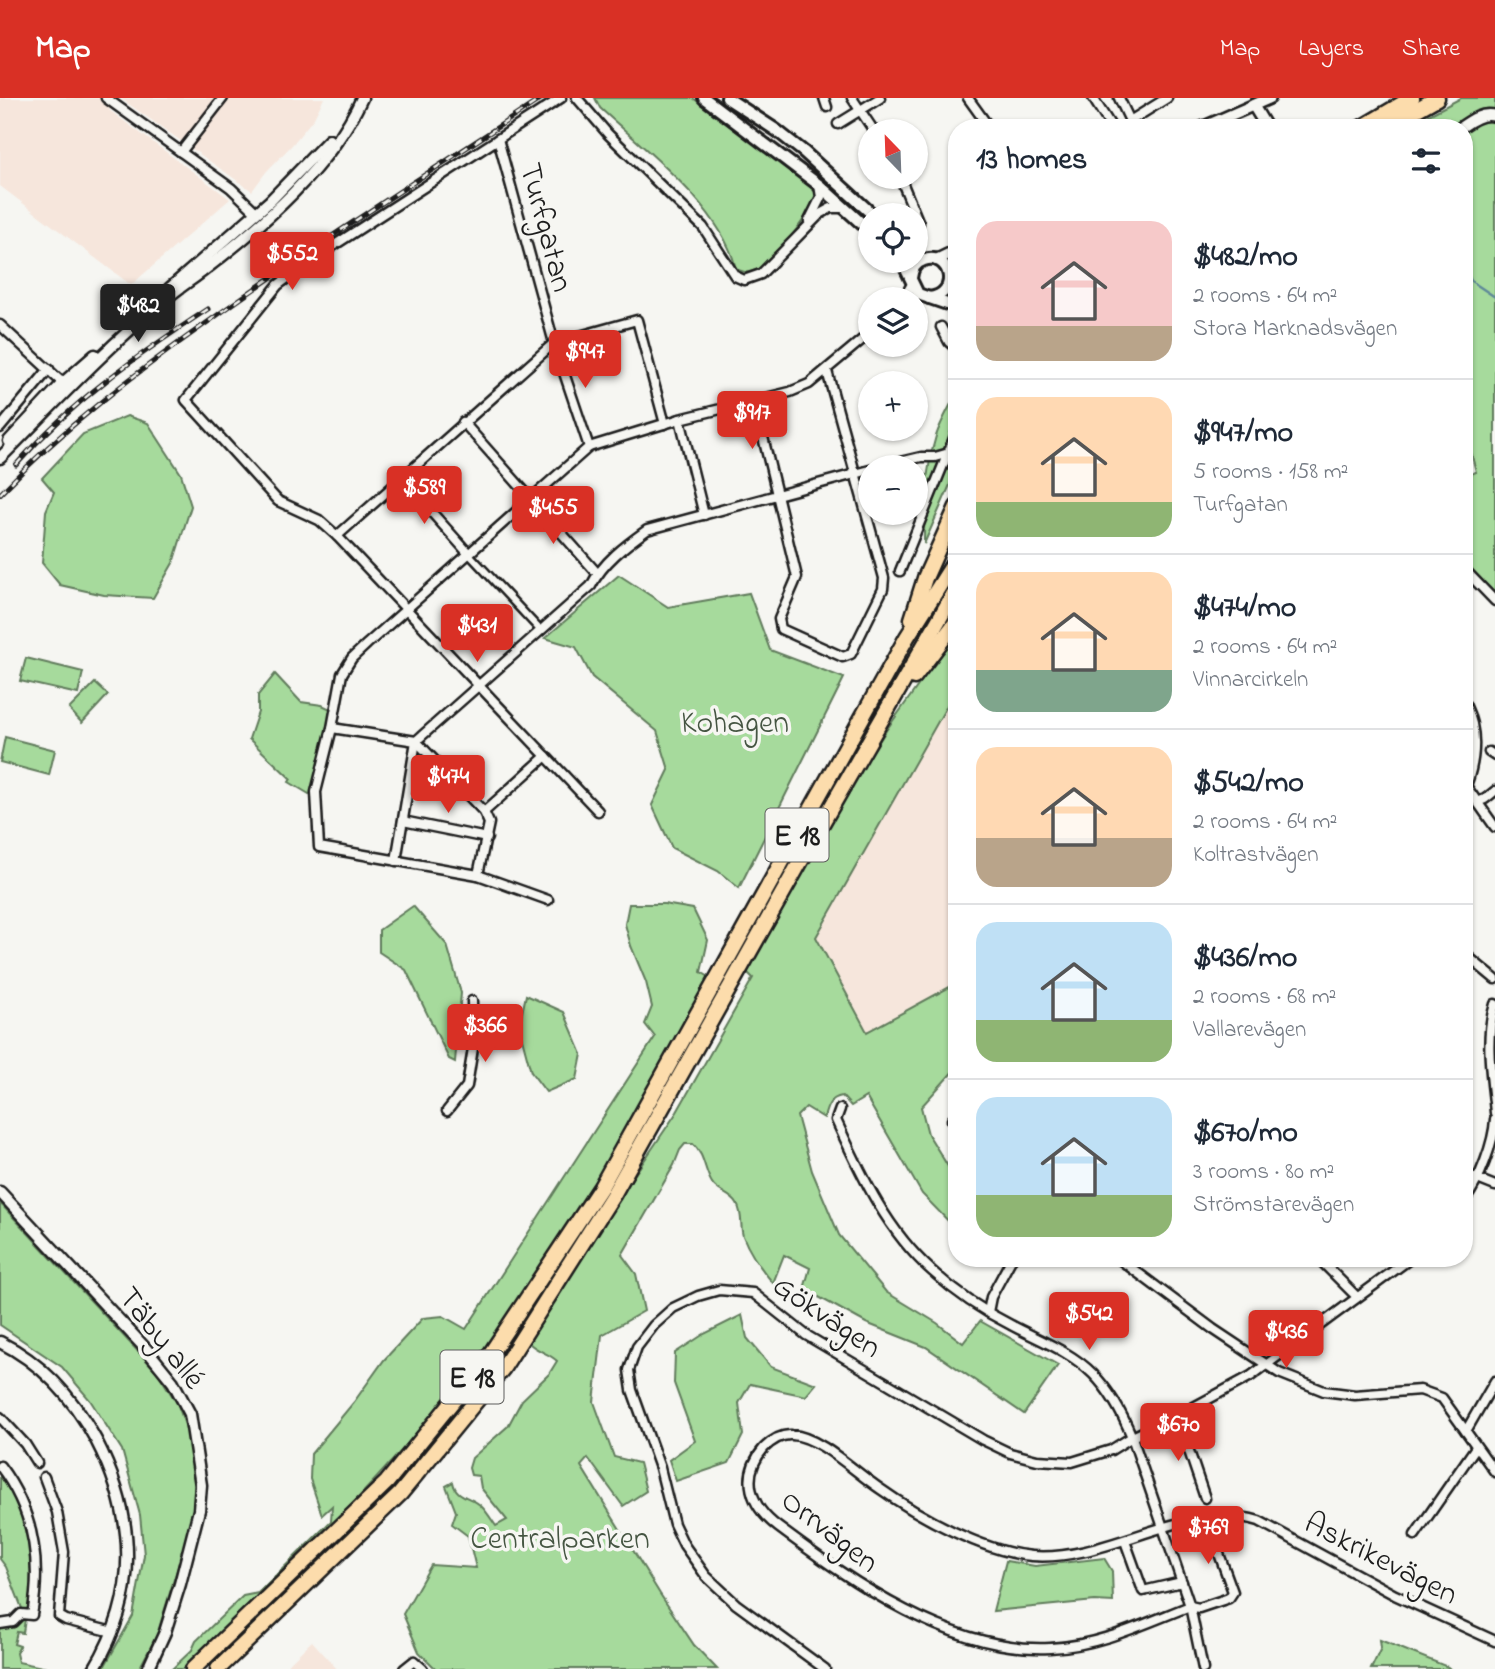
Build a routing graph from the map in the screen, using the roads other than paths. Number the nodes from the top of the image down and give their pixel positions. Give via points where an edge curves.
1 (106, 98) edge
2 (223, 98) edge
3 (355, 98) edge
4 (362, 98) edge
5 (561, 98) edge
6 (577, 98) edge
7 (704, 98) edge
8 (824, 98) edge
9 (852, 98) edge
10 (880, 98) edge
11 (968, 98) edge
12 (1093, 98) edge
13 (1119, 98) edge
14 (1167, 98) edge
15 (1270, 98) edge
16 (1412, 98) edge
17 (1437, 98) edge
18 (734, 100) edge
19 (1253, 105) junction
20 (827, 107) dead end
21 (860, 110) junction
22 (1495, 116) edge
23 (866, 119) edge
24 (983, 119) edge
25 (1106, 119) edge
26 (1126, 119) edge
27 (1136, 119) edge
28 (1221, 119) edge
29 (1262, 119) edge
30 (1376, 119) edge
31 (1400, 119) edge
32 (1473, 120) edge
33 (838, 124) dead end
34 (498, 139) junction
35 (181, 152) junction
36 (819, 185) junction
37 (860, 203) edge
38 (845, 208) junction
39 (256, 212) junction
40 (265, 220) junction
41 (858, 220) edge
42 (806, 226) junction
43 (948, 253) edge
44 (928, 258) edge
45 (931, 259) junction
46 (907, 273) edge
47 (948, 274) edge
48 (911, 281) junction
49 (948, 284) edge
50 (908, 287) edge
51 (914, 287) edge
52 (928, 297) edge
53 (928, 299) edge
54 (948, 304) edge
55 (0, 325) edge
56 (941, 327) dead end
57 (948, 340) edge
58 (554, 342) junction
59 (858, 344) edge
60 (49, 369) junction
61 (827, 371) junction
62 (66, 387) junction
63 (754, 400) junction
64 (680, 419) junction
65 (463, 422) junction
66 (665, 424) junction
67 (0, 428) edge
68 (589, 447) junction
69 (948, 453) joint
70 (0, 455) edge
71 (928, 457) edge
72 (858, 473) edge
73 (854, 474) junction
74 (401, 478) junction
75 (777, 495) junction
76 (529, 499) junction
77 (704, 515) junction
78 (948, 527) edge
79 (337, 536) junction
80 (469, 554) junction
81 (900, 571) dead end
82 (948, 572) edge
83 (597, 573) junction
84 (1473, 578) edge
85 (1495, 601) edge
86 (948, 604) edge
87 (406, 610) junction
88 (541, 631) junction
89 (948, 633) edge
90 (907, 637) junction
91 (478, 687) junction
92 (332, 728) junction
93 (1473, 733) edge
94 (416, 741) junction
95 (546, 756) junction
96 (1473, 763) edge
97 (1495, 791) edge
98 (1473, 796) edge
99 (1477, 802) junction
100 (598, 811) dead end
101 (484, 812) junction
102 (403, 821) junction
103 (1495, 827) edge
104 (817, 832) junction
105 (487, 838) junction
106 (396, 861) junction
107 (478, 875) junction
108 (548, 900) dead end
109 (1473, 961) edge
110 (1495, 979) edge
111 (472, 1001) dead end
112 (1495, 1004) edge
113 (840, 1109) dead end
114 (447, 1111) dead end
115 (1495, 1113) edge
116 (1495, 1119) edge
117 (1473, 1176) edge
118 (1478, 1178) junction
119 (1473, 1186) edge
120 (1495, 1186) edge
121 (0, 1192) edge
122 (1007, 1267) edge
123 (1130, 1267) edge
124 (1327, 1267) edge
125 (1399, 1267) edge
126 (1357, 1297) junction
127 (988, 1312) junction
128 (0, 1342) edge
129 (1266, 1366) junction
130 (1495, 1381) edge
131 (0, 1417) edge
132 (1174, 1417) junction
133 (1466, 1431) junction
134 (1132, 1437) junction
135 (1476, 1447) junction
136 (37, 1463) dead end
137 (0, 1466) edge
138 (1495, 1472) edge
139 (44, 1477) dead end
140 (1205, 1498) dead end
141 (1206, 1518) junction
142 (1163, 1528) junction
143 (1415, 1535) dead end
144 (1125, 1541) junction
145 (1182, 1582) junction
146 (1190, 1606) junction
147 (0, 1624) edge
148 (113, 1632) junction
149 (1495, 1641) edge
150 (94, 1669) edge
151 (148, 1669) edge
152 (193, 1669) edge
153 (218, 1669) edge
154 (404, 1669) edge
155 (423, 1669) edge
156 (825, 1669) edge
157 (1203, 1669) edge

1 - 35 street
2 - 35 street
3 - 39 street via 323,148
4 - 40 street via 322,160
5 - 34 street
6 - 42 street via 703,227 735,276 744,280 761,274
7 - 36 main road
8 - 20 street
9 - 21 street
10 - 21 street
11 - 24 street
12 - 25 street
13 - 26 street
14 - 27 street
15 - 19 street
16 - 30 highway
17 - 31 highway
18 - 37 main road via 804,152
19 - 28 street
19 - 29 street
21 - 23 street
21 - 33 street
22 - 32 street
34 - 58 street, Turfgatan
34 - 79 street via 278,285 186,400 278,501 319,520
35 - 39 street
36 - 38 main road
36 - 42 street via 821,197
38 - 41 main road
38 - 42 street via 831,208
39 - 40 street
39 - 62 street
40 - 62 street via 162,301
43 - 45 street
44 - 45 main road
45 - 47 main road via 942,263
45 - 48 main road via 915,267
46 - 48 main road
48 - 50 street
48 - 51 main road
49 - 52 main road via 941,294
53 - 54 main road
55 - 60 street
56 - 57 street
58 - 65 street
58 - 66 street via 637,320
58 - 68 street, Turfgatan
59 - 61 street
60 - 62 street
60 - 67 street
61 - 63 street via 809,384
61 - 73 street
62 - 70 street
63 - 64 street
63 - 75 street
64 - 66 street
64 - 77 street
65 - 74 street
65 - 76 street
66 - 68 street
68 - 76 street
69 - 71 street
69 - 81 street
72 - 73 street
73 - 75 street
73 - 75 street via 884,578 851,654 843,657 781,629 779,619 797,577
74 - 79 street
74 - 80 street
75 - 77 street
76 - 80 street
76 - 83 street
77 - 83 street via 647,530
78 - 90 highway via 925,578
79 - 87 street
80 - 87 street
80 - 88 street
82 - 90 highway, E 18
83 - 88 street via 591,586
84 - 85 street
86 - 104 highway, E 18
87 - 91 street
87 - 92 street via 346,665
88 - 91 street
89 - 104 highway via 907,687
90 - 152 highway, E 18 via 601,1187 487,1359 387,1482
91 - 94 street
91 - 95 street
92 - 94 street
92 - 106 street via 316,792 319,847
93 - 96 street
94 - 101 street
94 - 102 street
95 - 100 street
95 - 101 street
97 - 99 street
98 - 99 street
99 - 103 street
101 - 105 street via 489,823
102 - 105 street
102 - 106 street
104 - 153 highway, E 18 via 613,1195 503,1368 400,1494
105 - 107 street
106 - 107 street
107 - 108 street
109 - 110 street
111 - 114 street via 473,1048 467,1086
112 - 115 street via 1490,1025
113 - 127 street via 836,1120 868,1189 902,1239 932,1271
116 - 118 street
117 - 118 street
118 - 119 street
118 - 120 street
121 - 151 street, Täby allé via 148,1350 173,1381 190,1414 201,1485 199,1510 165,1632
122 - 127 street
123 - 129 street
124 - 126 street
125 - 126 street, Gökvägen
126 - 129 street, Gökvägen
127 - 134 street via 1058,1348 1091,1371 1121,1411
128 - 148 street via 31,1361 74,1404 114,1476 128,1551
129 - 132 street, Gökvägen
129 - 133 street via 1324,1391 1354,1395 1420,1390 1442,1398
130 - 133 street
131 - 136 street
132 - 134 street, Gökvägen
132 - 140 street
133 - 135 street
134 - 142 street
134 - 156 street, Gökvägen via 1111,1450 1072,1462 1010,1453 806,1335 753,1293 719,1290 673,1308 636,1347 629,1370 674,1524 706,1576 736,1605
135 - 138 street
135 - 143 street
137 - 147 street via 26,1514 37,1572 32,1615 21,1614 13,1622
139 - 148 street via 57,1512 64,1552 59,1616
141 - 142 street, Askrikevägen
141 - 146 street, Orrvägen via 1233,1592 1229,1598 1199,1608
141 - 149 street, Askrikevägen via 1259,1521 1395,1595
142 - 144 street, Orrvägen
142 - 145 street
144 - 145 street via 1143,1591
144 - 146 street, Orrvägen via 1076,1554 1031,1556 1000,1549 917,1513 815,1442 794,1435 769,1443 754,1460 750,1479 754,1499 770,1521 828,1565 869,1592 987,1642 1051,1648 1085,1643
145 - 146 street
146 - 157 street
148 - 150 street
154 - 155 street via 414,1661

